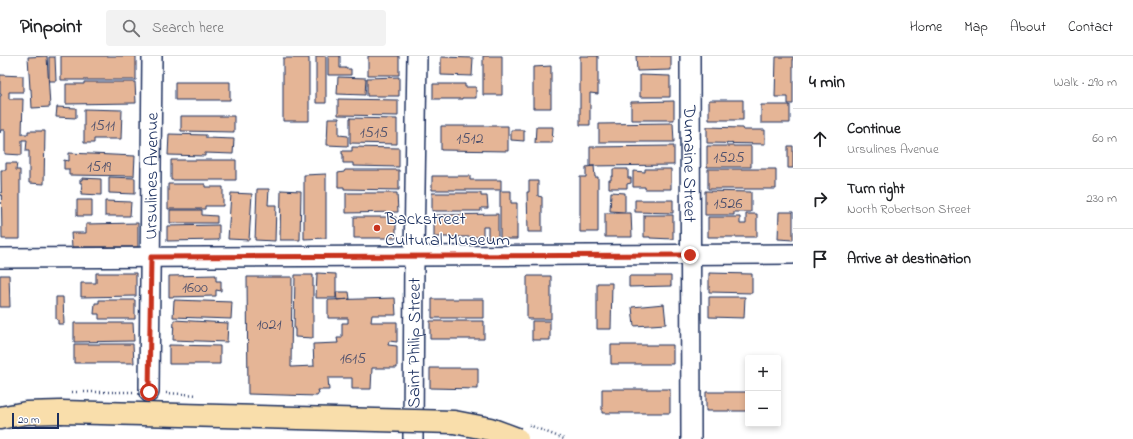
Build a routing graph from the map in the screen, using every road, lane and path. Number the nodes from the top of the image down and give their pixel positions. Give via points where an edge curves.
1 (152, 56) edge
2 (417, 56) edge
3 (690, 56) edge
4 (793, 254) edge
5 (690, 255) junction
6 (414, 256) junction
7 (151, 257) junction
8 (0, 258) edge
9 (149, 392) dead end
10 (0, 418) edge
11 (413, 439) edge
12 (517, 439) edge
13 (691, 439) edge

1 - 7 street, Ursulines Avenue
2 - 6 street, Saint Philip Street
3 - 5 street, Dumaine Street
4 - 5 street
5 - 6 street
5 - 13 street, Dumaine Street
6 - 7 street
6 - 11 street, Saint Philip Street
7 - 8 street
7 - 9 street, Ursulines Avenue
10 - 12 highway, bridge via 26,413 61,412 454,422 490,429

